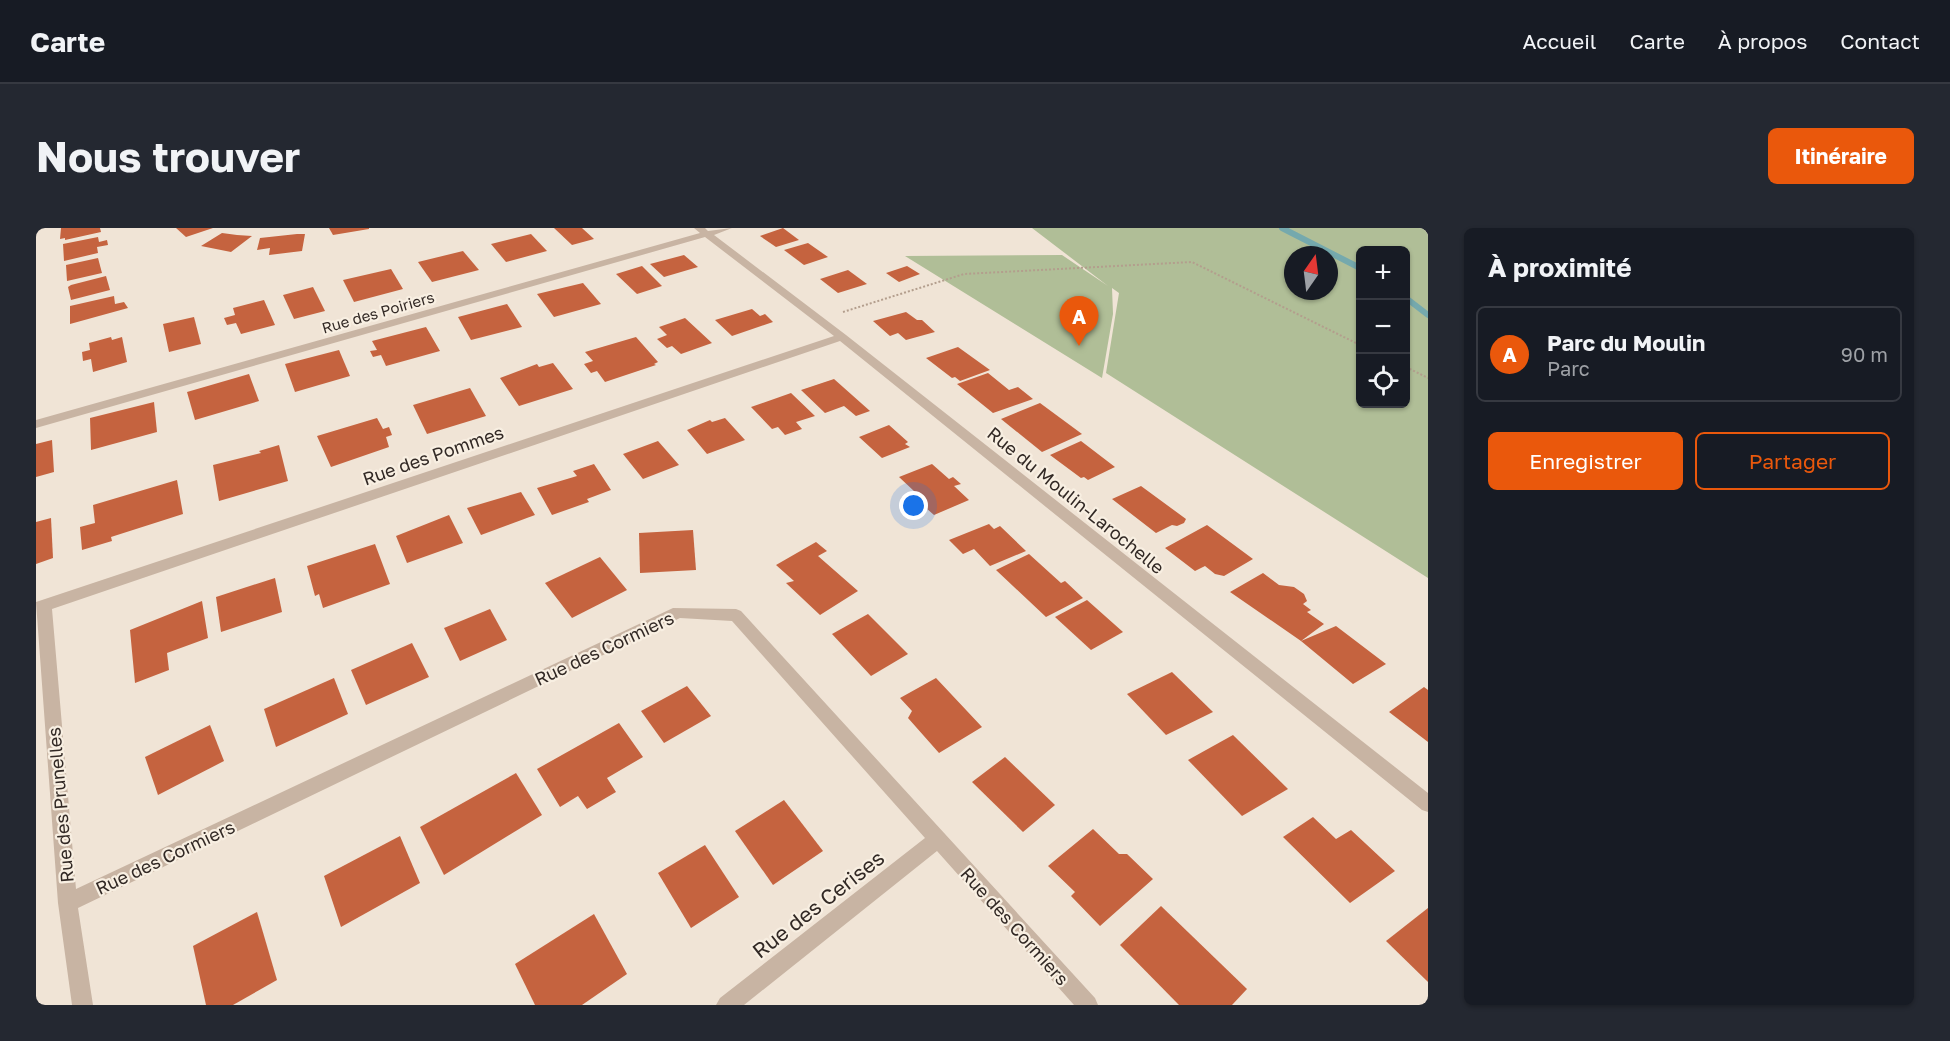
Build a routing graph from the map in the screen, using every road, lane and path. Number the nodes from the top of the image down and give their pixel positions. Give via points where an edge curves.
1 (728, 228) edge
2 (703, 231) edge
3 (819, 320) junction
4 (842, 337) junction
5 (1356, 343) edge
6 (1410, 369) edge
7 (1428, 378) edge
8 (36, 424) edge
9 (40, 607) edge
10 (1428, 804) edge
11 (938, 840) junction
12 (68, 903) junction
13 (82, 1005) edge
14 (727, 1005) edge
15 (1088, 1005) edge

1 - 2 street, Rue des Poiriers
2 - 3 street, Rue du Moulin-Larochelle
2 - 8 street, Rue des Poiriers
3 - 4 street, Rue du Moulin-Larochelle
3 - 5 path via 964,274 1192,262
4 - 9 street, Rue des Pommes
4 - 10 street, Rue du Moulin-Larochelle
6 - 7 path
9 - 12 street, Rue des Prunelles
11 - 12 street, Rue des Cormiers via 736,615 678,612
11 - 14 street, Rue des Cerises
11 - 15 street, Rue des Cormiers
12 - 13 street, Rue des Prunelles

